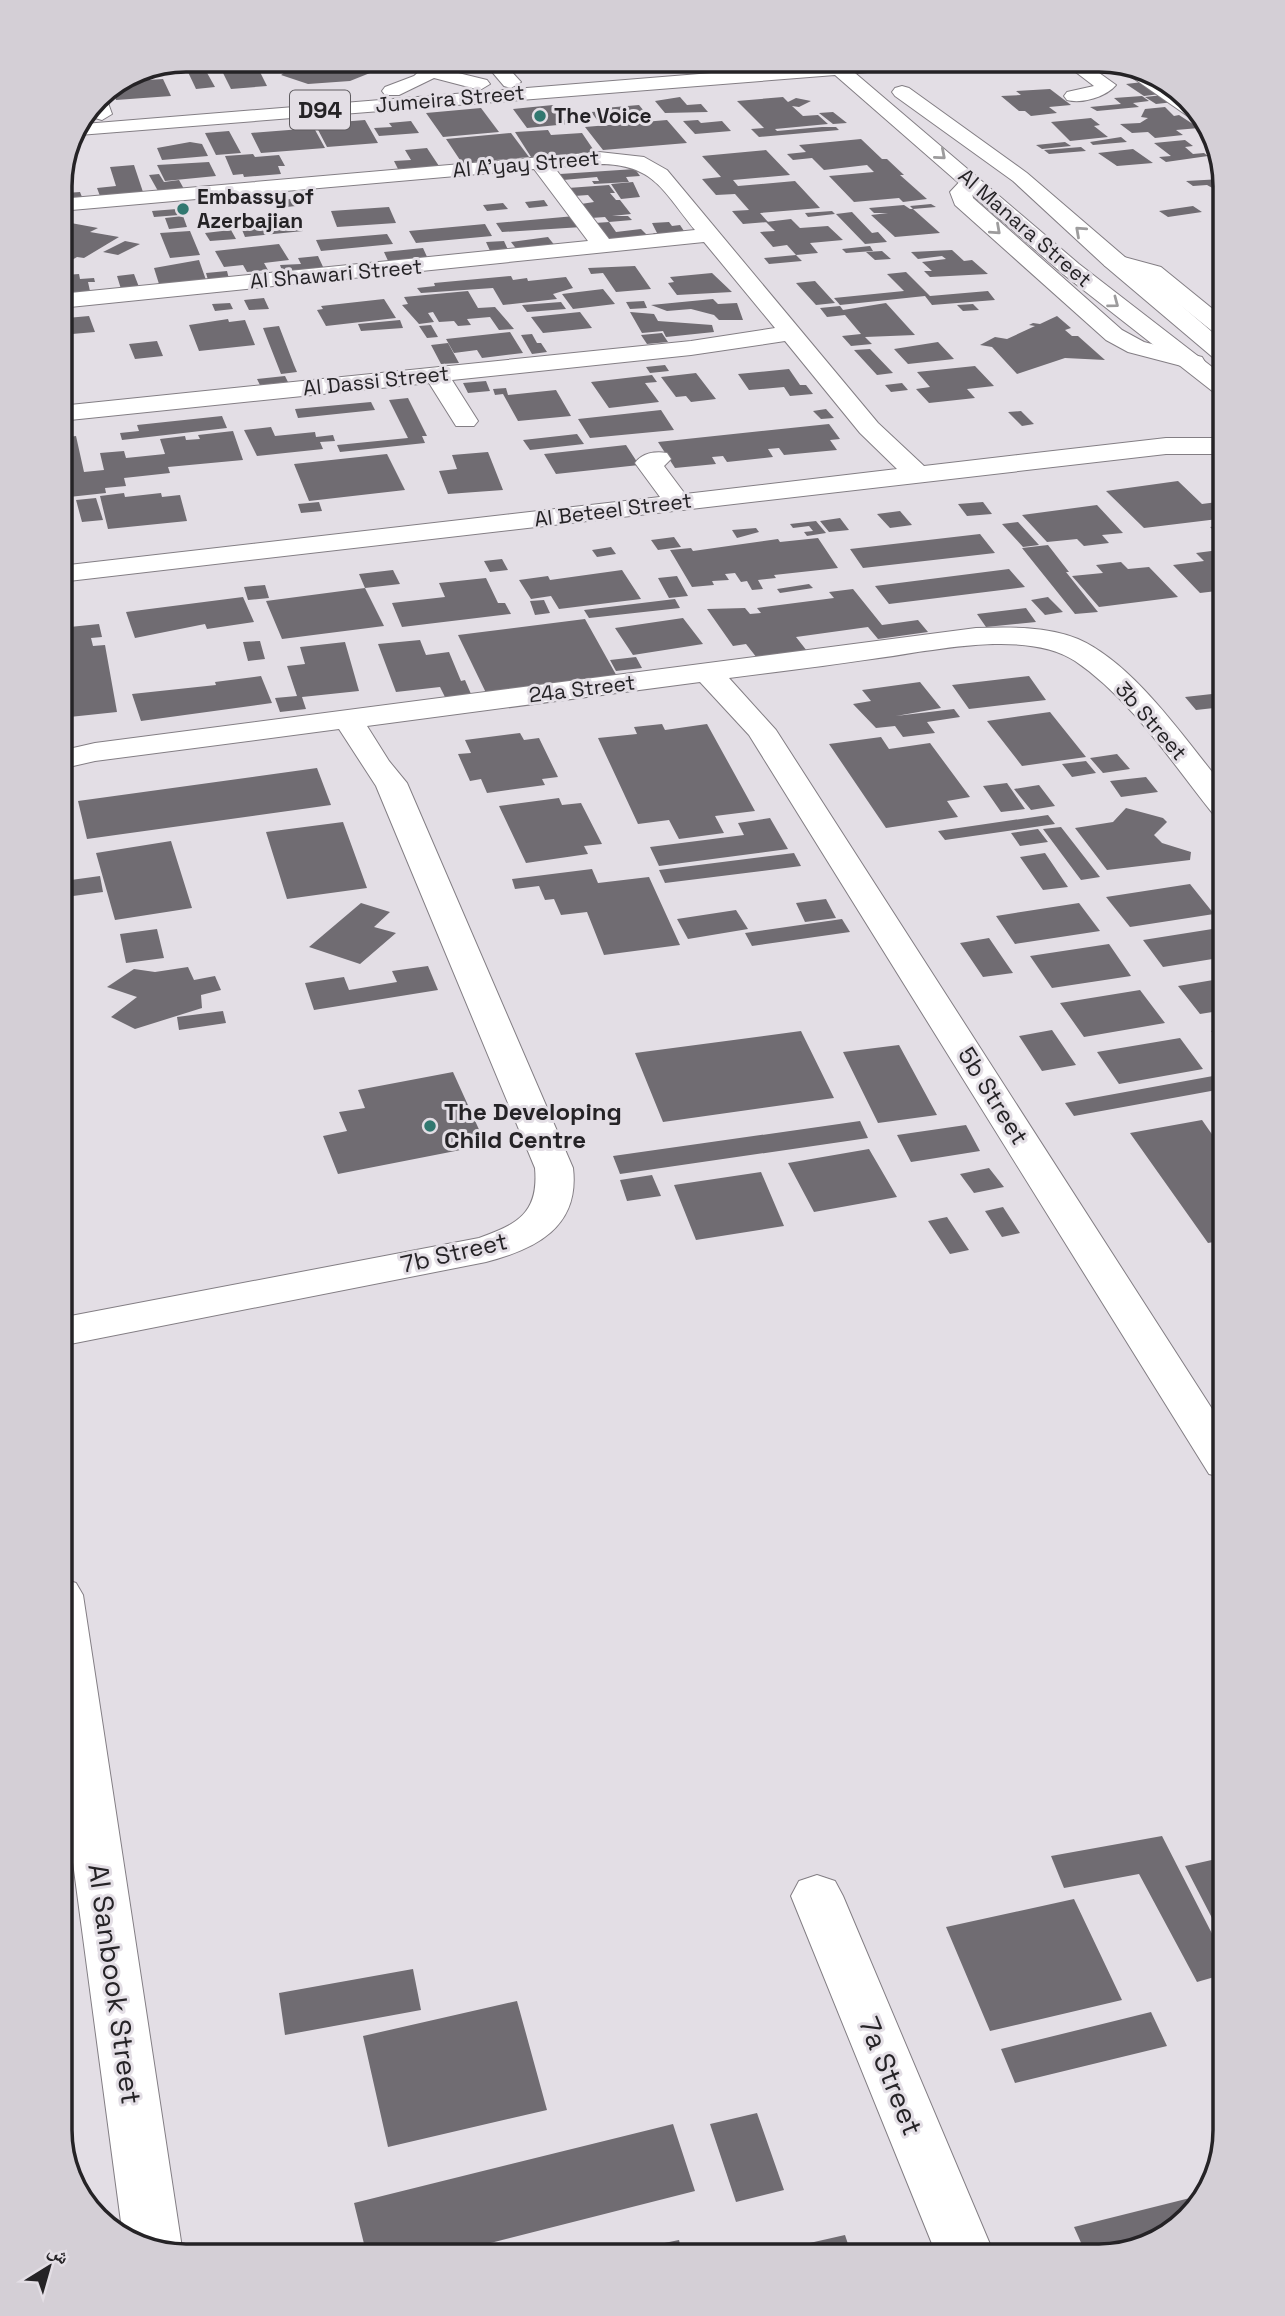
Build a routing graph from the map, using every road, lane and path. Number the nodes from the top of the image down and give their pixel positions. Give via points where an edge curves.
1 (423, 72) edge
2 (447, 72) edge
3 (502, 72) edge
4 (634, 72) edge
5 (762, 72) edge
6 (843, 72) edge
7 (879, 72) edge
8 (929, 72) edge
9 (1087, 72) edge
10 (700, 79) junction
11 (511, 82) junction
12 (480, 84) junction
13 (392, 91) junction
14 (1074, 96) dead end
15 (102, 109) edge
16 (890, 111) junction
17 (949, 124) junction
18 (87, 130) edge
19 (538, 162) junction
20 (72, 204) edge
21 (713, 238) junction
22 (609, 248) junction
23 (1113, 261) junction
24 (72, 300) edge
25 (1213, 319) edge
26 (794, 337) junction
27 (1213, 344) edge
28 (437, 375) junction
29 (1213, 378) edge
30 (72, 413) edge
31 (466, 421) dead end
32 (1213, 433) edge
33 (1166, 446) junction
34 (1213, 446) edge
35 (658, 459) dead end
36 (906, 476) junction
37 (674, 497) junction
38 (72, 572) edge
39 (1068, 646) joint
40 (719, 671) junction
41 (362, 717) junction
42 (95, 752) junction
43 (72, 753) edge
44 (72, 757) edge
45 (1213, 793) edge
46 (72, 1330) edge
47 (1213, 1440) edge
48 (72, 1754) edge
49 (817, 1896) dead end
50 (151, 2239) edge
51 (961, 2244) edge

1 - 13 street via 416,83
2 - 12 street
3 - 11 street
4 - 11 street, Jumeira Street / D94
5 - 10 street, Jumeira Street / D94
6 - 16 street, Al Manara Street
7 - 17 street, Al Manara Street via 922,109
8 - 17 street via 920,81 925,94 947,114
9 - 14 street via 1106,85
10 - 16 street via 814,83
10 - 18 street, Jumeira Street / D94
11 - 12 street, Jumeira Street / D94
12 - 13 street, Jumeira Street / D94
13 - 15 street, Jumeira Street / D94
16 -> 29 street, Al Manara Street via 971,181 961,191 963,200 1114,335 1146,350 1193,362
23 -> 17 street, Al Manara Street via 1020,177
19 - 20 street, Al A'yay Street
19 - 21 street, Al A'yay Street via 605,157 650,167
19 - 22 street
21 - 22 street, Al Shawari Street
21 - 26 street, Al A'yay Street
22 - 24 street, Al Shawari Street
23 - 25 street via 1153,271
23 - 27 street, Al Manara Street
26 - 28 street, Al Dassi Street
26 - 36 street, Al A'yay Street via 869,428 870,437
28 - 30 street, Al Dassi Street
28 - 31 street
32 - 33 street, Al Beteel Street
33 - 34 street, Al Beteel Street
33 - 36 street, Al Beteel Street
35 - 37 street via 648,463
36 - 37 street, Al Beteel Street
37 - 38 street, Al Beteel Street
39 - 40 street, 24a Street via 1022,637 976,637
39 - 45 street, 3b Street via 1112,676
40 - 41 street, 24a Street
40 - 47 street, 5b Street
41 - 42 street, 24a Street
41 - 46 street, 7b Street via 376,766 391,783 554,1168 558,1187 552,1207 538,1225 486,1250
42 - 43 street, 24a Street
42 - 44 street, 24a Street
48 - 50 street, Al Sanbook Street
49 - 51 street, 7a Street

